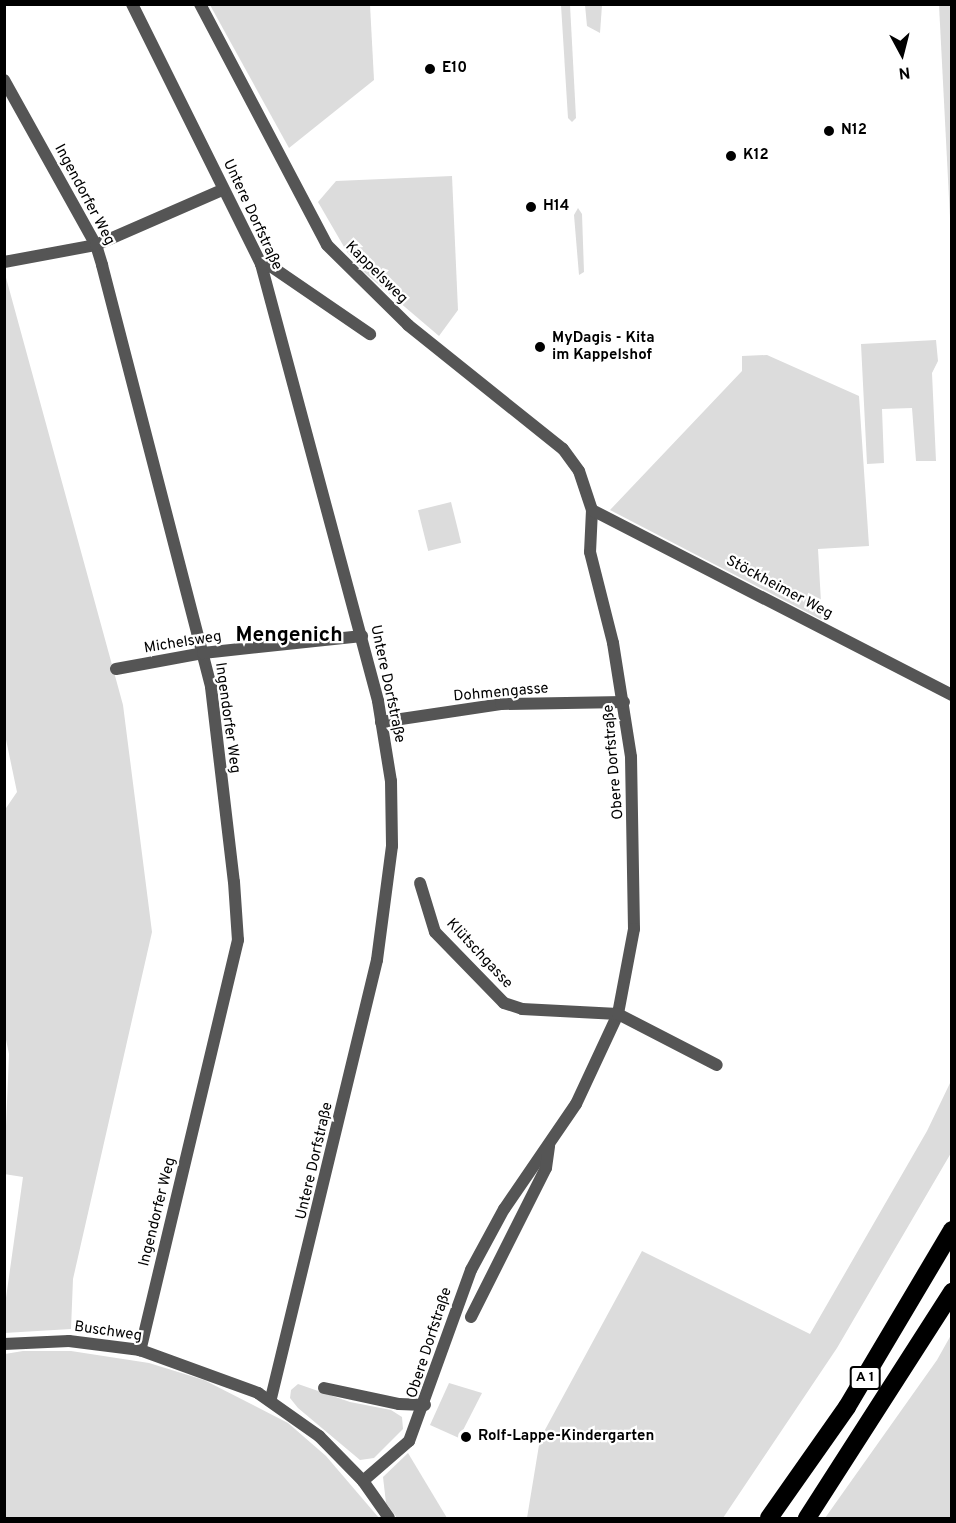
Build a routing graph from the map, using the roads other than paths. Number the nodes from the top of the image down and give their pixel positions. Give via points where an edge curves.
1 (132, 4) edge
2 (200, 4) edge
3 (4, 80) edge
4 (222, 190) junction
5 (96, 245) junction
6 (4, 262) edge
7 (261, 264) junction
8 (370, 334) dead end
9 (592, 510) junction
10 (362, 636) junction
11 (203, 653) junction
12 (116, 669) dead end
13 (951, 695) edge
14 (624, 702) junction
15 (381, 723) junction
16 (420, 883) dead end
17 (618, 1014) junction
18 (717, 1065) dead end
19 (550, 1142) junction
20 (951, 1230) edge
21 (951, 1292) edge
22 (471, 1317) dead end
23 (4, 1344) edge
24 (140, 1350) junction
25 (324, 1388) dead end
26 (271, 1400) junction
27 (425, 1406) junction
28 (363, 1481) junction
29 (389, 1518) edge
30 (769, 1518) edge
31 (807, 1518) edge

1 - 4 street, Untere Dorfstraße
2 - 9 street, Kappelsweg via 327,245 350,272 408,325 563,449 579,471
3 - 5 street, Ingendorfer Weg
4 - 5 street
4 - 7 street, Untere Dorfstraße
5 - 6 street
5 - 11 street, Ingendorfer Weg
7 - 8 street via 272,267
7 - 10 street, Untere Dorfstraße
9 - 13 street, Stöckheimer Weg
9 - 14 street, Obere Dorfstraße via 590,552
10 - 11 street, Michelsweg
10 - 15 street, Untere Dorfstraße
11 - 12 street, Michelsweg
11 - 24 street, Ingendorfer Weg via 211,687 238,940
14 - 15 street, Dohmengasse via 501,704
14 - 17 street, Obere Dorfstraße via 636,886 632,947
15 - 26 street, Untere Dorfstraße via 391,781 392,846 377,960
16 - 17 street, Klütschgasse via 435,932 504,1003 522,1009
17 - 18 street
17 - 19 street, Obere Dorfstraße via 595,1071
19 - 22 street, Obere Dorfstraße via 546,1167
19 - 27 street, Obere Dorfstraße via 504,1209 471,1270 454,1308
20 - 30 highway, A 1 via 847,1407
21 - 31 highway, A 1
23 - 24 street, Buschweg via 69,1341
24 - 26 street, Buschweg
25 - 27 street
26 - 28 street, Buschweg via 319,1436
27 - 28 street, Obere Dorfstraße via 409,1441
28 - 29 street, Buschweg

